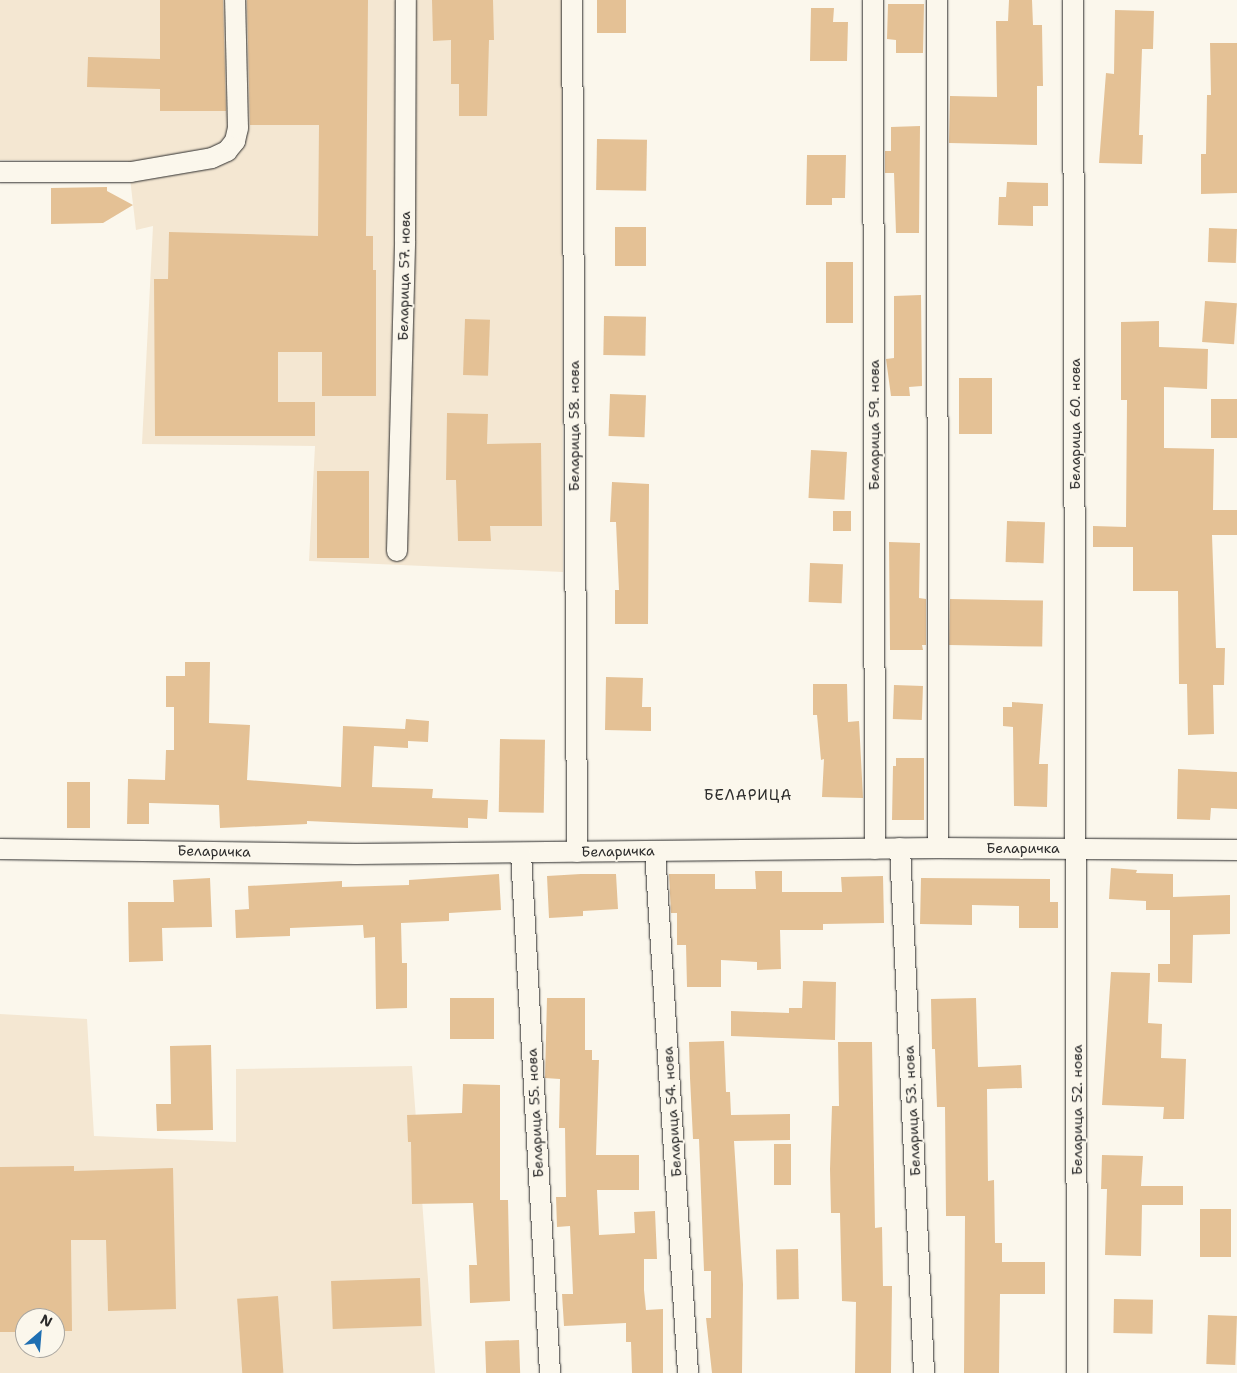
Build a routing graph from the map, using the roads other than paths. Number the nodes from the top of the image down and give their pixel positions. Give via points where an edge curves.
1 (235, 0) edge
2 (406, 0) edge
3 (572, 0) edge
4 (873, 0) edge
5 (937, 0) edge
6 (1073, 0) edge
7 (0, 172) edge
8 (397, 552) dead end
9 (1076, 847) junction
10 (900, 848) junction
11 (938, 848) junction
12 (0, 849) edge
13 (875, 849) junction
14 (1237, 850) edge
15 (655, 851) junction
16 (577, 852) junction
17 (521, 854) junction
18 (550, 1373) edge
19 (688, 1373) edge
20 (924, 1373) edge
21 (1077, 1373) edge

1 - 7 street via 238,128 235,141 227,151 212,158 130,172
2 - 8 street, Беларица 57. нова via 406,241
3 - 16 street, Беларица 58. нова
4 - 13 street, Беларица 59. нова
5 - 11 street
6 - 9 street, Беларица 60. нова
9 - 11 street, Беларичка
9 - 14 street, Беларичка
9 - 21 street, Беларица 52. нова
10 - 11 street, Беларичка
10 - 13 street, Беларичка
10 - 20 street, Беларица 53. нова
12 - 17 street, Беларичка
13 - 15 street, Беларичка
15 - 16 street, Беларичка
15 - 19 street, Беларица 54. нова
16 - 17 street, Беларичка
17 - 18 street, Беларица 55. нова

